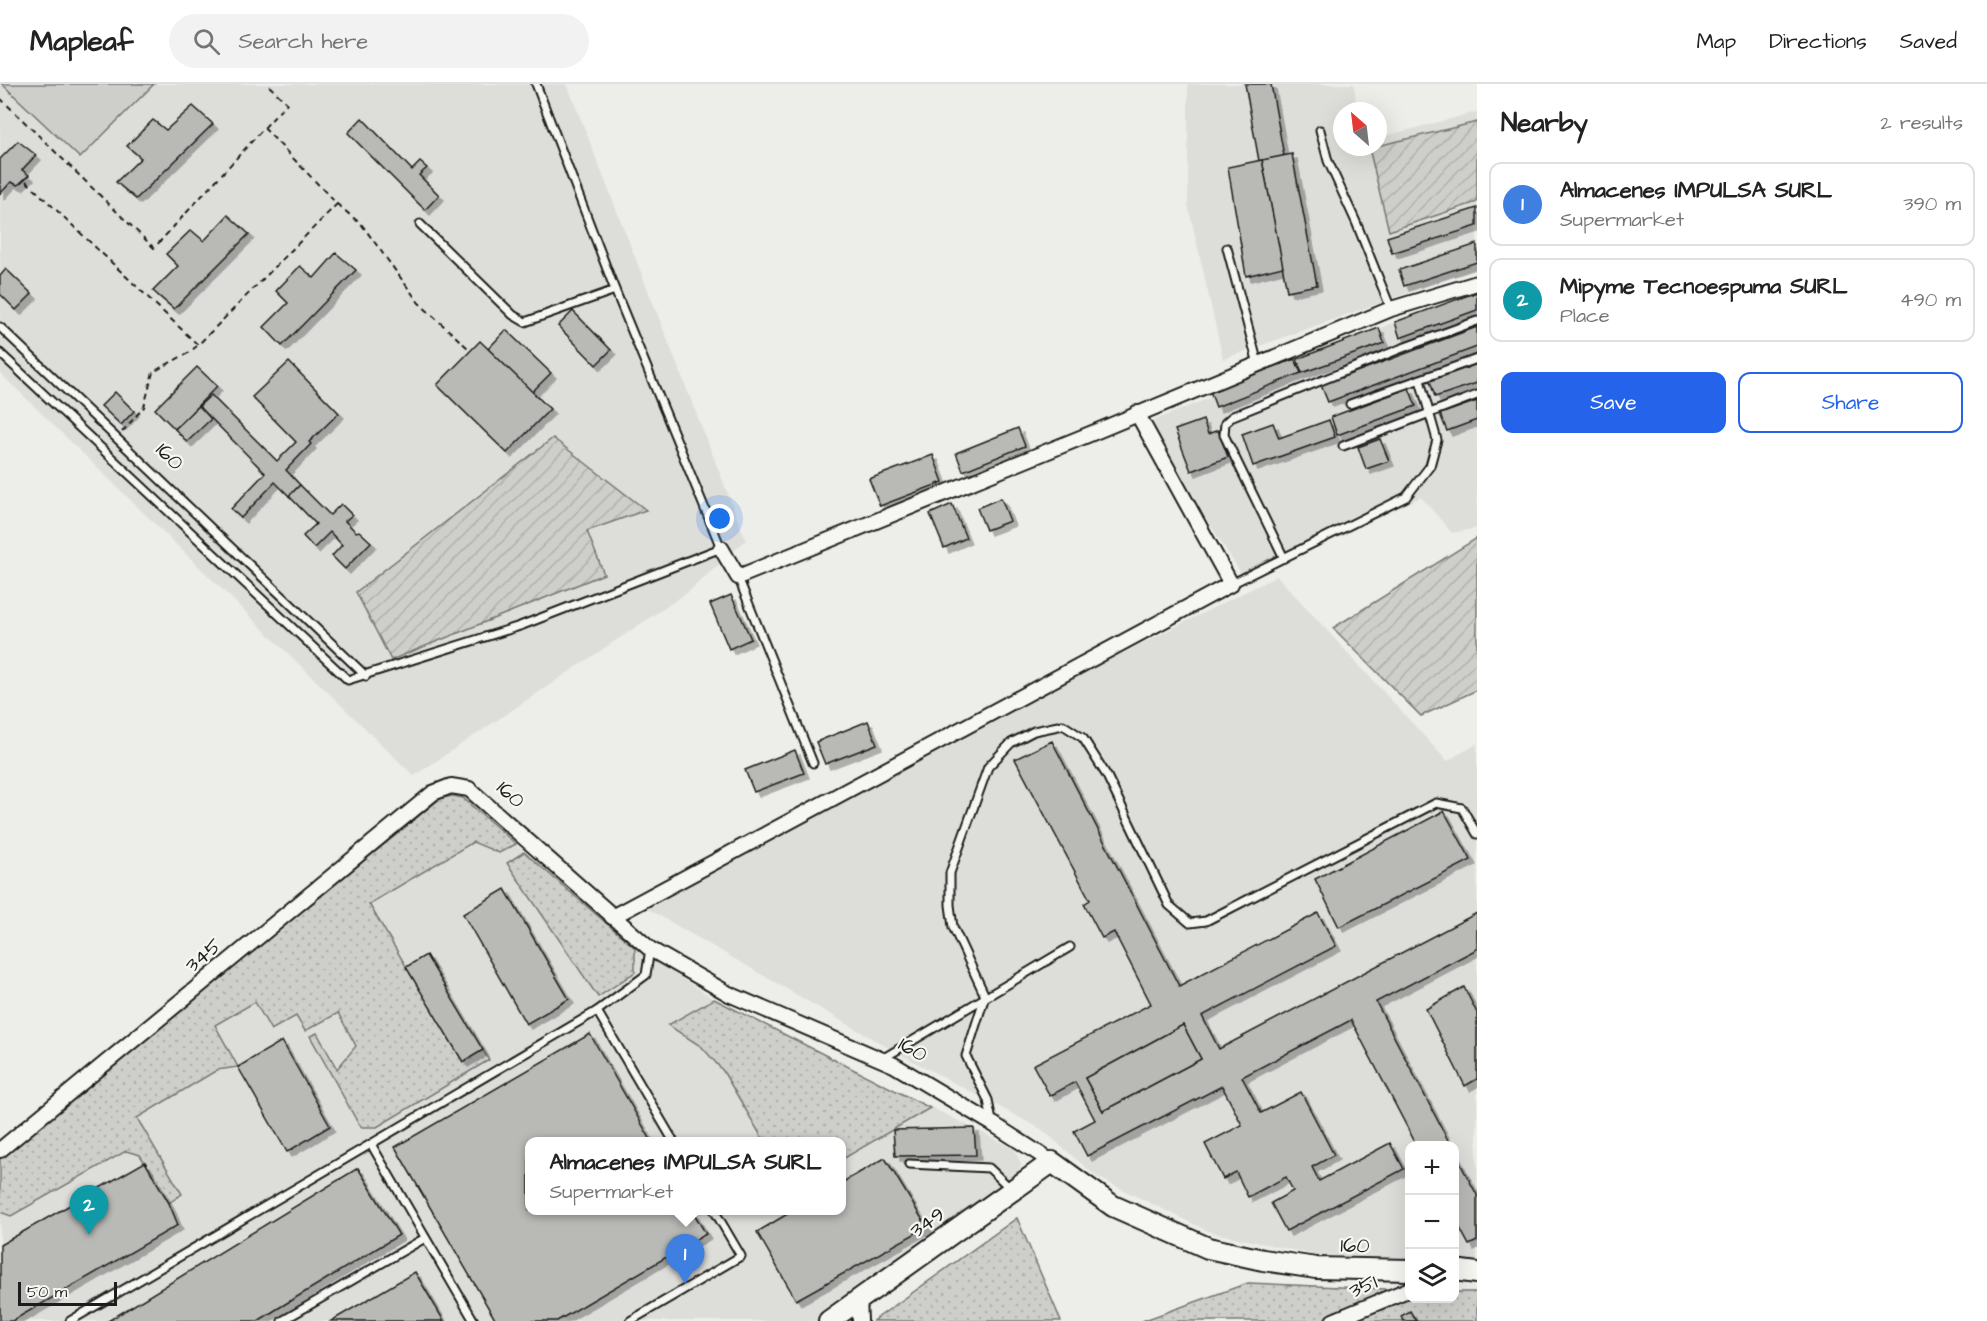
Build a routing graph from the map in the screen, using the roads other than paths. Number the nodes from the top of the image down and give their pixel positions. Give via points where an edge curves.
1 (536, 84) edge
2 (1320, 130) dead end
3 (420, 224) dead end
4 (1227, 248) dead end
5 (1477, 283) edge
6 (615, 290) junction
7 (1391, 309) junction
8 (1477, 321) edge
9 (0, 327) edge
10 (0, 353) edge
11 (1477, 359) edge
12 (1258, 364) junction
13 (1420, 380) junction
14 (1477, 395) edge
15 (1350, 404) dead end
16 (1137, 413) junction
17 (1430, 413) junction
18 (1343, 446) dead end
19 (721, 548) junction
20 (1284, 558) junction
21 (738, 577) junction
22 (1231, 584) junction
23 (366, 676) junction
24 (813, 763) dead end
25 (433, 793) joint
26 (1477, 834) edge
27 (612, 917) junction
28 (1070, 947) dead end
29 (650, 949) junction
30 (985, 996) junction
31 (597, 1011) junction
32 (882, 1059) junction
33 (993, 1124) junction
34 (671, 1137) edge
35 (370, 1144) junction
36 (0, 1150) edge
37 (1052, 1162) junction
38 (909, 1164) dead end
39 (1012, 1191) junction
40 (717, 1215) edge
41 (425, 1238) junction
42 (1405, 1270) edge
43 (1459, 1271) edge
44 (1477, 1273) edge
45 (1405, 1291) edge
46 (859, 1299) junction
47 (70, 1321) edge
48 (282, 1321) edge
49 (474, 1321) edge
50 (630, 1321) edge
51 (829, 1321) edge
52 (860, 1321) edge
53 (1333, 1321) edge

1 - 6 lane
2 - 7 lane via 1328,161
3 - 6 lane via 513,315 525,322
4 - 12 lane
5 - 7 street
6 - 19 lane
7 - 12 street
8 - 20 lane via 1255,407 1225,423 1224,435
9 - 23 lane, 160
10 - 23 lane, 160 via 348,680
11 - 13 lane
12 - 16 street
13 - 15 lane
13 - 17 lane
14 - 17 lane
16 - 21 street
16 - 22 street
17 - 18 lane
17 - 20 lane via 1437,440 1430,466 1406,497
19 - 21 street
19 - 23 lane via 520,626
20 - 22 lane
21 - 24 lane
22 - 27 street
25 - 27 street, 160 via 451,786 469,789
25 - 36 street, 345
26 - 30 lane via 1462,808 1436,803 1206,921 1190,923 1169,905 1107,776 1083,738 1064,725 1034,731 1011,743 988,767 950,873 953,927
27 - 29 street, 160
28 - 30 lane
29 - 31 lane via 646,975
29 - 32 street, 160 via 729,994
30 - 32 lane
30 - 33 lane via 966,1056 988,1100
31 - 34 lane
31 - 35 lane
32 - 33 street, 160
33 - 37 street, 160
35 - 41 lane
35 - 47 lane
37 - 39 street, 349
37 - 42 street, 160 via 1113,1206 1208,1248 1317,1268
38 - 39 lane via 990,1168
39 - 46 street, 349
40 - 50 lane via 741,1256
41 - 48 lane
41 - 49 lane
43 - 44 street
45 - 53 street, 351
46 - 51 street, 349
46 - 52 street

